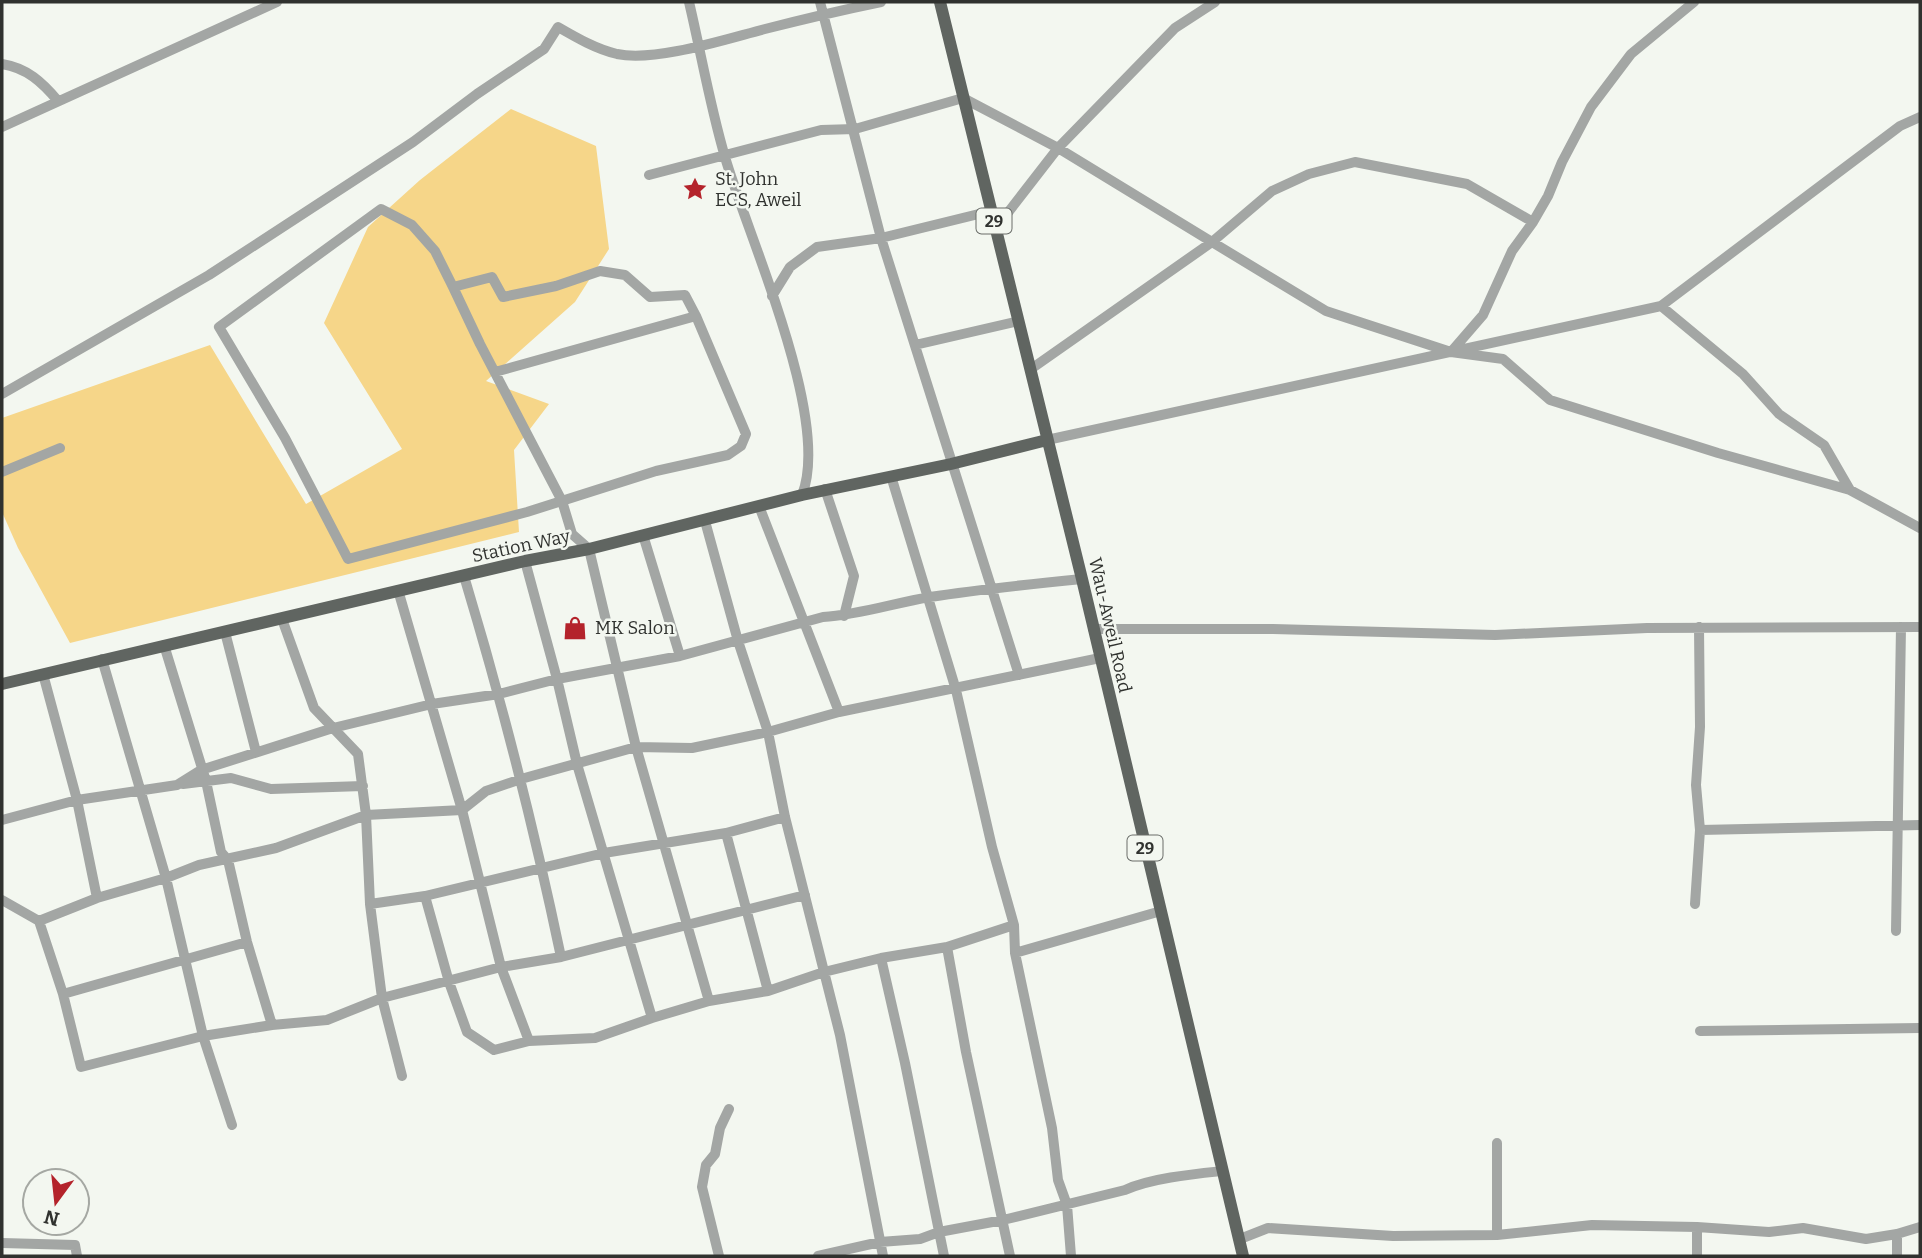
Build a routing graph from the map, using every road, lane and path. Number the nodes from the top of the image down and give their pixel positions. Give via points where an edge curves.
1 (277, 2) edge
2 (689, 2) edge
3 (820, 2) edge
4 (881, 2) edge
5 (940, 2) edge
6 (1215, 2) edge
7 (1694, 2) edge
8 (823, 14) junction
9 (699, 46) junction
10 (2, 64) edge
11 (963, 98) junction
12 (58, 101) junction
13 (1920, 117) edge
14 (2, 127) edge
15 (855, 130) junction
16 (1058, 148) junction
17 (725, 156) junction
18 (649, 175) dead end
19 (991, 211) junction
20 (1532, 222) junction
21 (996, 228) junction
22 (881, 238) junction
23 (1212, 242) junction
24 (453, 287) junction
25 (772, 296) junction
26 (1661, 306) junction
27 (695, 316) junction
28 (1019, 321) junction
29 (915, 345) junction
30 (1451, 352) junction
31 (1031, 369) junction
32 (495, 372) junction
33 (2, 394) edge
34 (1047, 440) junction
35 (60, 448) dead end
36 (951, 464) junction
37 (2, 472) edge
38 (891, 476) junction
39 (825, 489) junction
40 (1850, 490) junction
41 (802, 495) junction
42 (562, 501) junction
43 (759, 506) junction
44 (705, 521) junction
45 (1920, 528) edge
46 (643, 535) junction
47 (589, 549) junction
48 (525, 561) junction
49 (464, 576) junction
50 (1082, 579) junction
51 (991, 588) junction
52 (398, 590) junction
53 (927, 598) junction
54 (844, 616) junction
55 (282, 619) junction
56 (804, 622) junction
57 (1699, 627) junction
58 (1901, 627) junction
59 (1920, 627) edge
60 (1093, 629) junction
61 (225, 632) junction
62 (738, 641) junction
63 (164, 645) junction
64 (680, 656) junction
65 (1100, 658) junction
66 (102, 659) junction
67 (618, 667) junction
68 (43, 674) junction
69 (1019, 675) junction
70 (557, 679) junction
71 (2, 684) edge
72 (956, 690) junction
73 (499, 694) junction
74 (432, 704) junction
75 (839, 712) junction
76 (333, 729) junction
77 (768, 732) junction
78 (636, 747) junction
79 (256, 752) junction
80 (577, 764) junction
81 (201, 770) junction
82 (521, 779) junction
83 (206, 781) junction
84 (177, 785) junction
85 (363, 786) junction
86 (141, 789) junction
87 (77, 800) junction
88 (462, 810) junction
89 (366, 815) junction
90 (785, 817) junction
91 (2, 820) edge
92 (1897, 825) junction
93 (1920, 825) edge
94 (1700, 830) junction
95 (726, 833) junction
96 (662, 842) junction
97 (604, 853) junction
98 (228, 860) junction
99 (542, 867) junction
100 (166, 878) junction
101 (480, 882) junction
102 (805, 895) junction
103 (425, 896) junction
104 (97, 898) junction
105 (2, 900) edge
106 (370, 904) junction
107 (1695, 904) dead end
108 (745, 910) junction
109 (1161, 911) junction
110 (39, 921) junction
111 (685, 925) junction
112 (1014, 925) junction
113 (1896, 931) dead end
114 (628, 940) junction
115 (247, 942) junction
116 (947, 947) junction
117 (1015, 953) junction
118 (561, 957) junction
119 (881, 958) junction
120 (186, 959) junction
121 (501, 967) junction
122 (824, 972) junction
123 (449, 982) junction
124 (768, 991) junction
125 (63, 994) junction
126 (382, 998) junction
127 (709, 1001) junction
128 (652, 1018) junction
129 (272, 1025) junction
130 (1920, 1028) edge
131 (1700, 1031) dead end
132 (203, 1036) junction
133 (529, 1041) junction
134 (402, 1076) dead end
135 (729, 1109) dead end
136 (232, 1125) dead end
137 (1497, 1143) dead end
138 (1223, 1171) junction
139 (1067, 1205) junction
140 (1003, 1220) junction
141 (1697, 1227) junction
142 (1920, 1227) edge
143 (939, 1232) junction
144 (1897, 1234) junction
145 (1497, 1235) junction
146 (1240, 1239) junction
147 (880, 1242) junction
148 (2, 1243) edge
149 (78, 1256) edge
150 (719, 1256) edge
151 (818, 1256) edge
152 (883, 1256) edge
153 (944, 1256) edge
154 (1010, 1256) edge
155 (1071, 1256) edge
156 (1243, 1256) edge
157 (1696, 1256) edge
158 (1897, 1256) edge

1 - 12 street
2 - 9 street
3 - 8 street
4 - 8 street
5 - 11 main road, Wau-Aweil Road / 29
6 - 16 street via 1175,28
7 - 20 street via 1631,54 1591,107
8 - 9 street
8 - 15 street
9 - 17 street
9 - 33 street via 620,55 558,27 544,49 390,157 209,275
10 - 12 street via 17,66 43,82
11 - 15 street
11 - 16 street
11 - 19 main road, Wau-Aweil Road / 29
12 - 14 street
13 - 26 street via 1900,126
15 - 17 street via 821,130
15 - 22 street
16 - 21 street
16 - 23 street
17 - 18 street
17 - 25 street
19 - 21 main road, Wau-Aweil Road / 29
19 - 22 street
20 - 23 street via 1467,184 1355,162 1310,174 1272,191
20 - 30 street via 1512,251 1483,315
21 - 28 main road, Wau-Aweil Road / 29
22 - 25 street via 817,247 790,267
22 - 29 street
23 - 30 street via 1325,311
23 - 31 street
24 - 27 street via 492,277 503,296 556,286 600,271 625,275 650,297 685,295
24 - 32 street
24 - 42 street via 435,251 412,225 381,209 219,327 285,438 348,559
25 - 41 street via 794,365 809,435
26 - 30 street
26 - 40 street via 1743,374 1779,414 1824,445
27 - 32 street
27 - 42 street via 746,434 741,446 728,454
28 - 29 street
28 - 31 main road, Wau-Aweil Road / 29
29 - 36 street
30 - 34 street
30 - 40 street via 1503,359 1550,400
31 - 34 main road, Wau-Aweil Road / 29
32 - 42 street
34 - 36 main road, Station Way
34 - 50 main road, Wau-Aweil Road / 29
35 - 37 street
36 - 38 main road, Station Way
36 - 51 street
38 - 39 main road, Station Way
38 - 53 street
39 - 41 main road, Station Way
39 - 54 street via 854,576
40 - 45 street
41 - 43 main road, Station Way
42 - 47 street via 572,534
43 - 44 main road, Station Way
43 - 56 street
44 - 46 main road, Station Way
44 - 62 street
46 - 47 main road, Station Way
46 - 64 street
47 - 48 main road, Station Way
47 - 67 street
48 - 49 main road, Station Way
48 - 70 street
49 - 52 main road, Station Way
49 - 73 street
50 - 51 street
50 - 60 main road, Wau-Aweil Road / 29
51 - 53 street
51 - 69 street
52 - 55 main road, Station Way
52 - 74 street
53 - 54 street
53 - 72 street
54 - 56 street
55 - 61 main road, Station Way
55 - 76 street via 314,708
56 - 62 street
56 - 75 street
57 - 58 street
57 - 60 street via 1495,635
57 - 94 street via 1696,785
58 - 59 street
58 - 92 street
60 - 65 main road, Wau-Aweil Road / 29
61 - 63 main road, Station Way
61 - 79 street
62 - 64 street
62 - 77 street
63 - 66 main road, Station Way
63 - 81 street
64 - 67 street
65 - 69 street
65 - 109 main road, Wau-Aweil Road / 29
66 - 68 main road, Station Way
66 - 86 street
67 - 70 street
67 - 78 street
68 - 71 main road, Station Way
68 - 87 street
69 - 72 street
70 - 73 street
70 - 80 street
72 - 75 street
72 - 112 street
73 - 74 street
73 - 82 street
74 - 76 street
74 - 88 street
75 - 77 street
76 - 79 street
76 - 85 street via 358,754
77 - 78 street via 692,748
77 - 90 street
78 - 80 street
78 - 96 street
79 - 81 street
80 - 82 street
80 - 97 street
81 - 83 street
81 - 84 street
82 - 88 street via 486,791
82 - 99 street
83 - 84 street
83 - 85 street via 231,778 271,789
83 - 98 street via 221,852
84 - 86 street
85 - 89 street
86 - 87 street
86 - 100 street
87 - 91 street
87 - 104 street
88 - 89 street
88 - 101 street
89 - 98 street
89 - 106 street
90 - 95 street
90 - 102 street
92 - 93 street
92 - 94 street
92 - 113 street
94 - 107 street
95 - 96 street
95 - 108 street
96 - 97 street
96 - 111 street
97 - 99 street
97 - 114 street
98 - 100 street
98 - 115 street
99 - 101 street
99 - 118 street
100 - 104 street
100 - 120 street
101 - 103 street
101 - 121 street
102 - 108 street
102 - 122 street
103 - 106 street
103 - 123 street
104 - 110 street
105 - 110 street
106 - 126 street
108 - 111 street
108 - 124 street
109 - 117 street
109 - 138 main road, Wau-Aweil Road / 29
110 - 125 street
111 - 114 street
111 - 127 street
112 - 116 street
112 - 117 street
114 - 118 street
114 - 128 street
115 - 120 street
115 - 129 street
116 - 119 street
116 - 140 street
117 - 139 street via 1052,1128 1058,1180
118 - 121 street
119 - 122 street
119 - 143 street
120 - 125 street
120 - 132 street
121 - 123 street
121 - 133 street
122 - 124 street
122 - 147 street
123 - 126 street
123 - 133 street via 467,1032 494,1050
124 - 127 street
125 - 132 street via 81,1067
126 - 129 street via 327,1020
126 - 134 street
127 - 128 street
128 - 133 street via 595,1038
129 - 132 street
130 - 131 street
132 - 136 street
135 - 150 street via 715,1154 706,1165 702,1188
137 - 145 street
138 - 139 street via 1137,1184
138 - 146 main road, Wau-Aweil Road / 29
139 - 140 street
139 - 155 street
140 - 143 street
140 - 154 street
141 - 144 street via 1769,1232 1803,1228 1866,1239
141 - 145 street via 1592,1225
141 - 157 street
142 - 144 street
143 - 147 street via 920,1239
143 - 153 street
144 - 158 street
145 - 146 street via 1393,1236 1268,1228
146 - 156 main road, Wau-Aweil Road / 29
147 - 151 street
147 - 152 street
148 - 149 street via 75,1245

